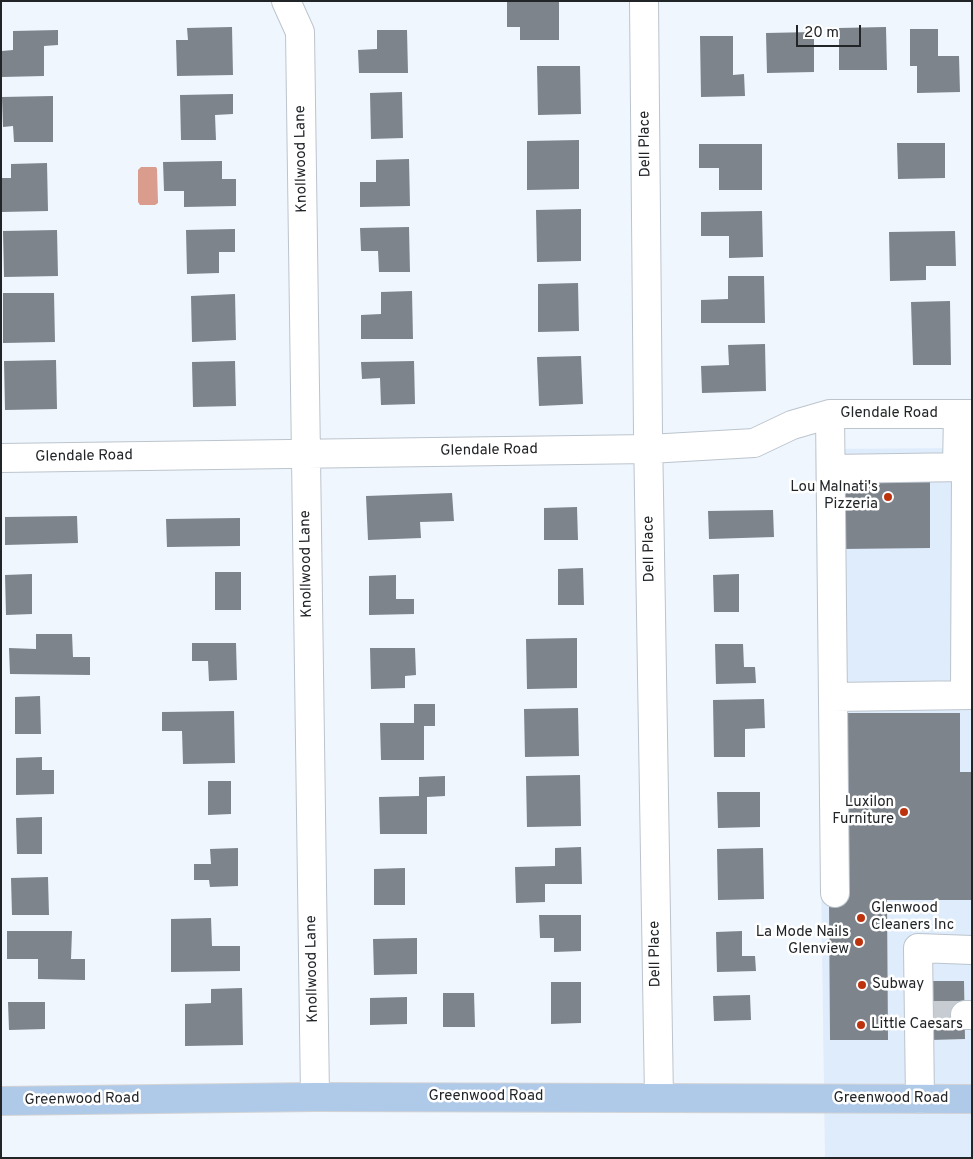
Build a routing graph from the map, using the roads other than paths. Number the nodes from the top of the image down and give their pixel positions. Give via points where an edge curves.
1 (286, 1) edge
2 (644, 1) edge
3 (830, 414) junction
4 (965, 414) edge
5 (649, 449) junction
6 (306, 454) junction
7 (1, 458) edge
8 (957, 467) junction
9 (831, 469) junction
10 (969, 581) edge
11 (969, 695) edge
12 (833, 697) junction
13 (835, 892) dead end
14 (972, 950) edge
15 (315, 1097) junction
16 (659, 1098) junction
17 (920, 1099) junction
18 (972, 1099) edge
19 (1, 1101) edge

1 - 6 street, Knollwood Lane via 300,32
2 - 5 street, Dell Place
3 - 4 street, Glendale Road
3 - 5 street, Glendale Road via 792,425 754,443
3 - 9 street
4 - 8 street
5 - 6 street, Glendale Road
5 - 16 street, Dell Place
6 - 7 street, Glendale Road
6 - 15 street, Knollwood Lane
8 - 9 street
8 - 10 street via 966,467
9 - 12 street
10 - 11 street
11 - 12 street
12 - 13 street
14 - 17 street via 918,948 925,1015
15 - 16 main road, Greenwood Road
15 - 19 main road, Greenwood Road
16 - 17 main road, Greenwood Road
17 - 18 main road, Greenwood Road

